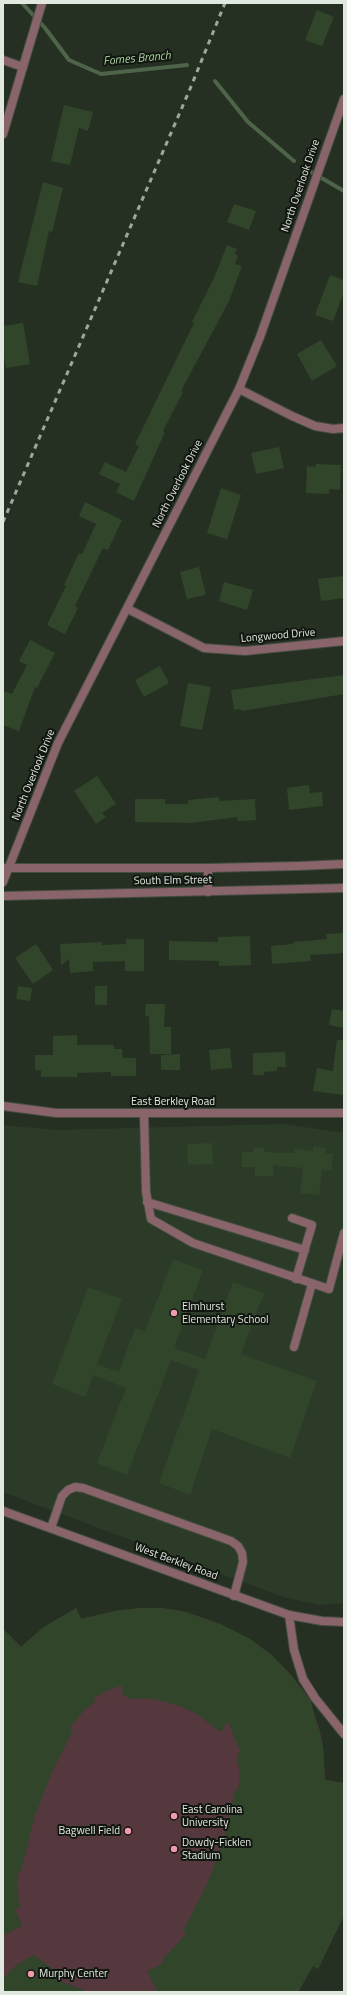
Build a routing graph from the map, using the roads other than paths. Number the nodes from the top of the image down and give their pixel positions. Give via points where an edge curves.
1 (42, 4) edge
2 (3, 60) edge
3 (23, 67) junction
4 (344, 99) edge
5 (3, 134) edge
6 (239, 389) junction
7 (344, 428) edge
8 (128, 609) junction
9 (344, 641) edge
10 (344, 864) edge
11 (6, 868) edge
12 (208, 868) junction
13 (3, 882) edge
14 (344, 888) edge
15 (208, 892) junction
16 (3, 896) edge
17 (3, 1106) edge
18 (144, 1113) junction
19 (344, 1113) edge
20 (146, 1202) junction
21 (292, 1218) dead end
22 (344, 1233) edge
23 (305, 1250) junction
24 (296, 1279) junction
25 (312, 1284) junction
26 (294, 1347) dead end
27 (3, 1511) edge
28 (52, 1528) junction
29 (234, 1596) junction
30 (289, 1615) junction
31 (344, 1622) edge
32 (344, 1734) edge

1 - 3 street
2 - 3 street
3 - 5 street
4 - 6 street, North Overlook Drive via 260,337
6 - 7 street via 315,426
6 - 8 street, North Overlook Drive
8 - 9 street, Longwood Drive via 204,648 245,651
8 - 11 street, North Overlook Drive via 58,743
10 - 12 street, South Elm Street
11 - 12 street, South Elm Street
11 - 13 street, North Overlook Drive
12 - 15 street
14 - 15 street, South Elm Street
15 - 16 street, South Elm Street
17 - 18 street, East Berkley Road via 56,1113
18 - 19 street, East Berkley Road
18 - 20 street
20 - 23 street
20 - 24 street via 151,1219 193,1243
21 - 23 street via 312,1225
22 - 25 street via 328,1289
23 - 24 street
24 - 25 street
25 - 26 street
27 - 28 street, West Berkley Road
28 - 29 street, West Berkley Road
28 - 29 street via 62,1496 75,1487 231,1541 242,1553 243,1562
29 - 30 street, West Berkley Road
30 - 31 street, West Berkley Road
30 - 32 street via 294,1650 304,1679 315,1698

